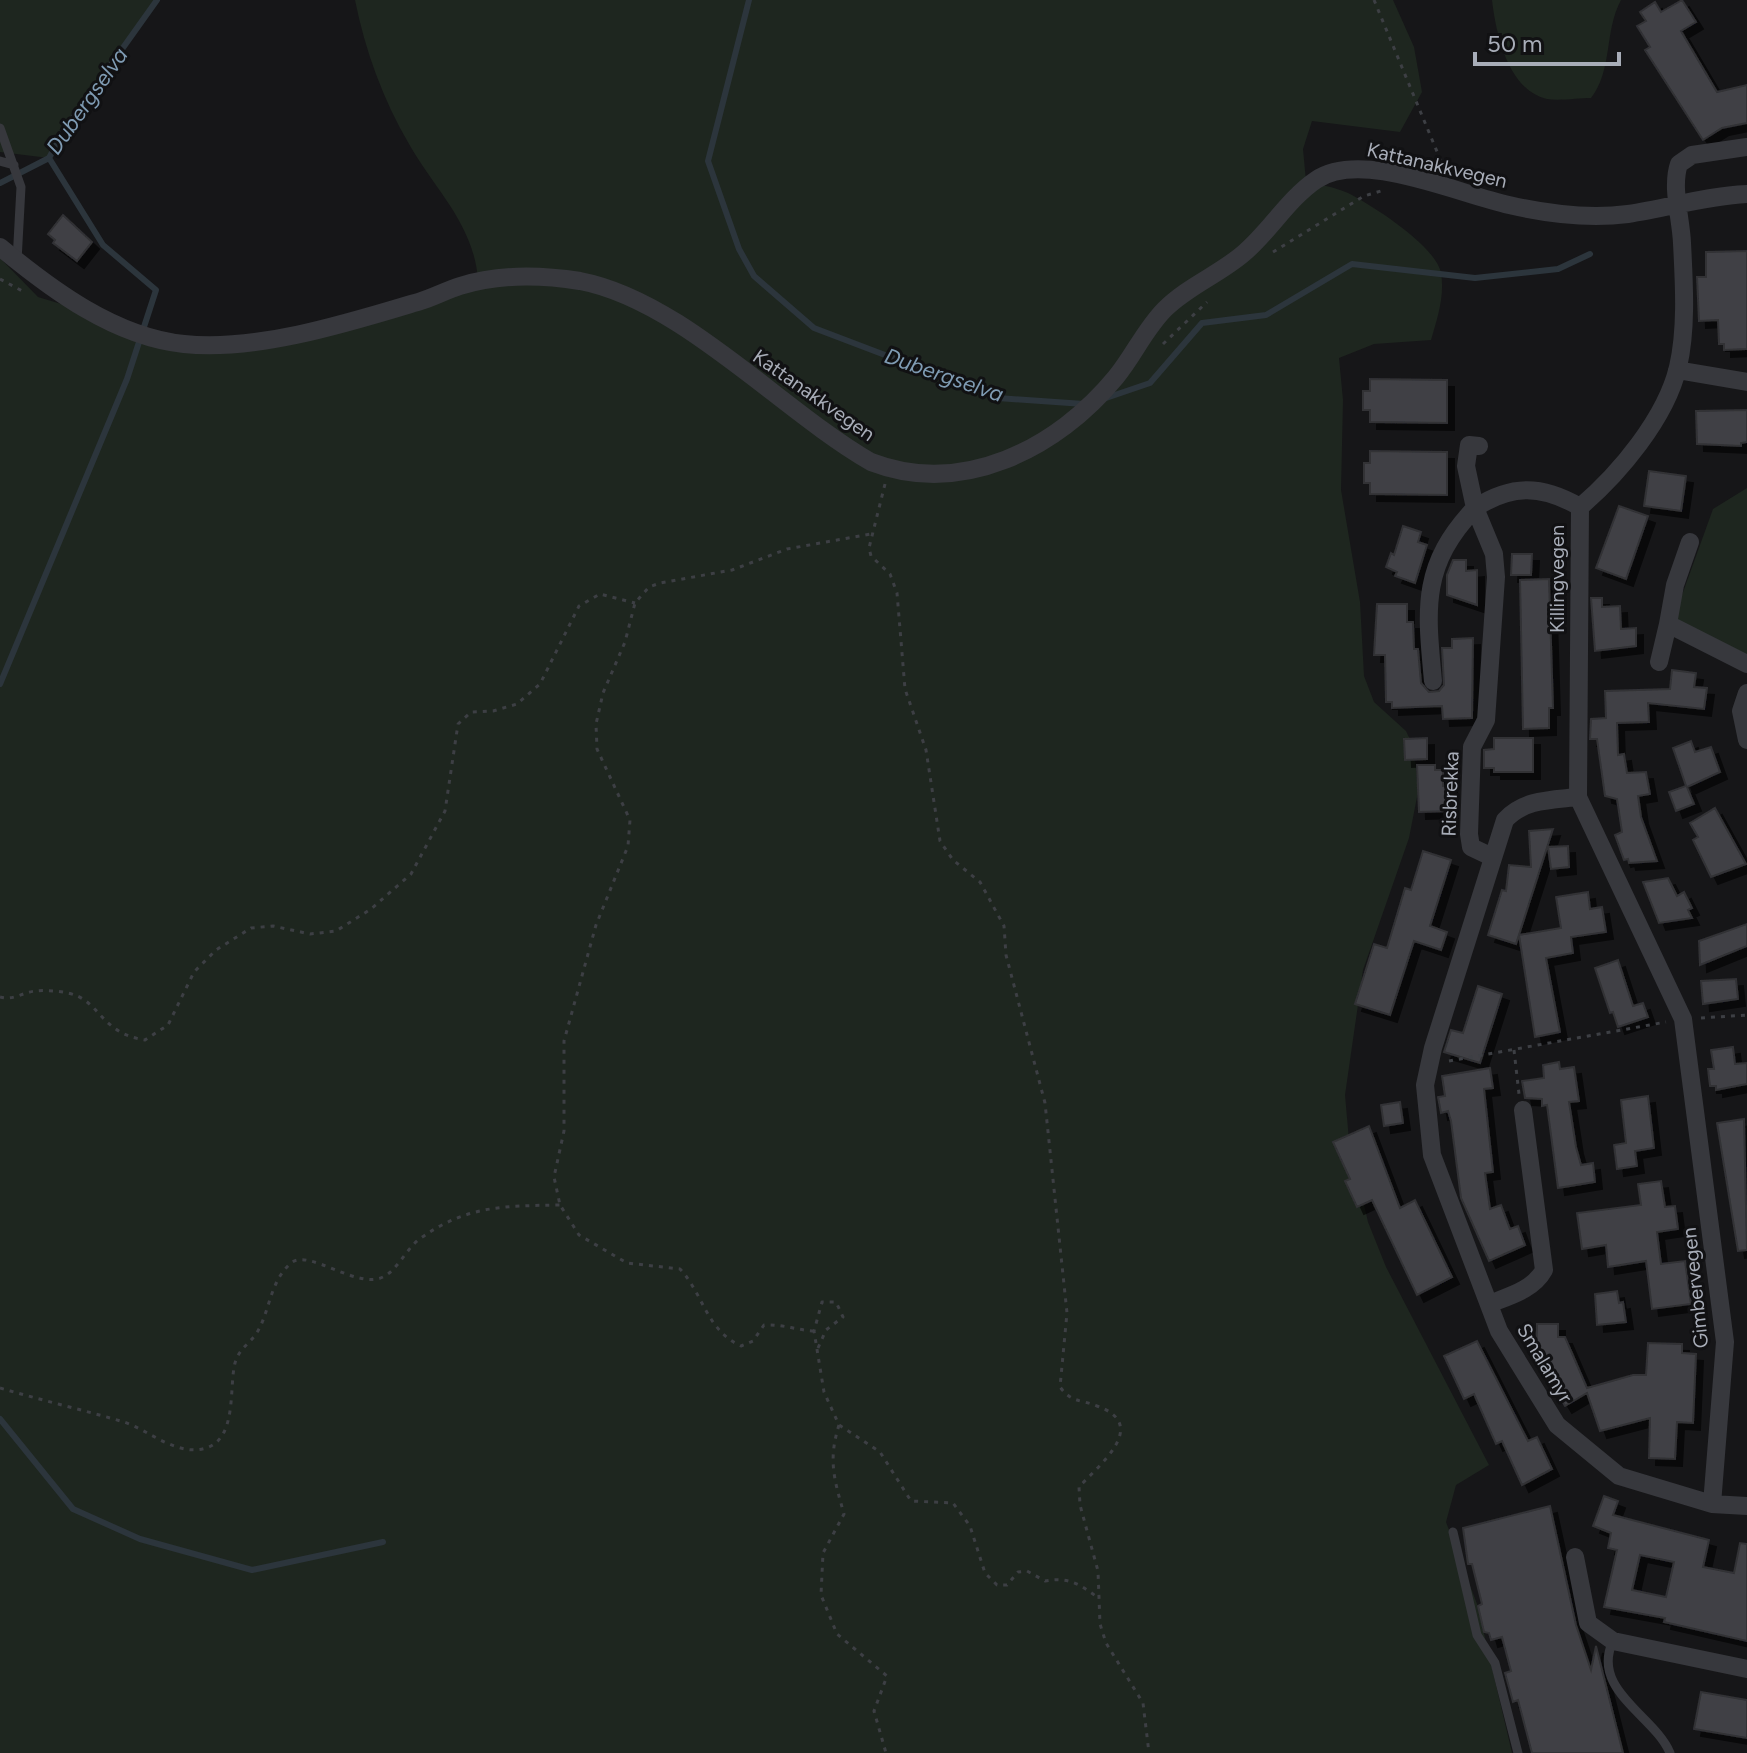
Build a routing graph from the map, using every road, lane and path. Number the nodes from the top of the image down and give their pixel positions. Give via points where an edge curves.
1 (1374, 0) edge
2 (0, 128) edge
3 (1747, 147) edge
4 (0, 161) edge
5 (14, 165) junction
6 (1387, 191) dead end
7 (1454, 191) junction
8 (1747, 194) edge
9 (1679, 204) junction
10 (0, 247) edge
11 (1269, 255) dead end
12 (17, 262) junction
13 (1208, 300) dead end
14 (1162, 345) dead end
15 (1677, 370) junction
16 (1747, 382) edge
17 (1479, 446) dead end
18 (874, 479) dead end
19 (885, 483) junction
20 (896, 487) dead end
21 (1580, 507) junction
22 (1475, 508) junction
23 (871, 534) junction
24 (1690, 542) dead end
25 (635, 603) junction
26 (1668, 624) junction
27 (1659, 662) dead end
28 (1747, 664) edge
29 (1433, 681) dead end
30 (1747, 693) edge
31 (1747, 740) edge
32 (1578, 797) junction
33 (1492, 857) junction
34 (0, 997) edge
35 (1747, 1015) edge
36 (1683, 1019) junction
37 (1514, 1050) junction
38 (1430, 1065) junction
39 (1523, 1110) joint
40 (560, 1205) junction
41 (1489, 1304) junction
42 (814, 1331) junction
43 (818, 1348) junction
44 (0, 1388) edge
45 (839, 1425) junction
46 (1712, 1504) junction
47 (1747, 1506) edge
48 (1453, 1532) dead end
49 (1575, 1557) dead end
50 (1097, 1597) junction
51 (1613, 1641) junction
52 (1747, 1669) edge
53 (886, 1753) edge
54 (1149, 1753) edge
55 (1518, 1753) edge
56 (1670, 1753) edge

1 - 7 path
2 - 5 lane
3 - 9 street via 1692,155 1679,164
4 - 5 lane
5 - 12 lane via 21,187
6 - 11 path via 1364,196
7 - 9 street, Kattanakkvegen via 1578,216
7 - 12 street, Kattanakkvegen via 1363,169 1325,175 1245,252 1164,310 1115,378 1065,426 998,462 944,476 909,474 871,462 687,330 582,282 487,279 299,332 205,345 130,330 83,307
8 - 9 street, Kattanakkvegen
9 - 15 street, Killingvegen via 1682,334
10 - 12 street, Kattanakkvegen
13 - 14 path
15 - 16 street
15 - 21 street, Killingvegen via 1638,446
17 - 22 street, Risbrekka via 1469,445 1466,466
18 - 19 path
19 - 20 path
19 - 23 path
21 - 22 street via 1558,494 1519,489
21 - 32 street, Killingvegen
22 - 29 street via 1442,549 1430,587
22 - 33 street, Risbrekka via 1494,554 1496,577 1486,720 1472,747 1469,834 1471,847
23 - 25 path via 787,549 732,570 660,583
23 - 50 path via 871,556 890,574 897,593 905,689 926,750 940,841 980,882 1004,926 1006,955 1045,1103 1067,1313 1060,1387 1070,1401 1108,1411 1118,1422 1120,1440 1109,1460 1079,1487 1098,1571
24 - 26 street
25 - 34 path via 600,594 579,606 540,684 517,704 471,712 458,724 445,811 411,874 336,931 251,928 194,972 168,1025 145,1040 123,1037 86,1000 68,993
25 - 40 path via 596,724 597,749 630,820 628,846 596,925 564,1041 564,1131 554,1177
26 - 27 street
26 - 28 street
30 - 31 street via 1741,711
32 - 33 street via 1515,809 1505,820
32 - 36 street, Killingvegen
33 - 38 street
35 - 36 path
36 - 37 path
36 - 46 street, Gimbervegen via 1725,1342
37 - 38 path
37 - 39 path
38 - 41 street, Smalamyr via 1425,1085 1432,1155
39 - 41 street via 1544,1270 1524,1290
40 - 42 path via 579,1235 627,1263 680,1269 693,1283 711,1324 741,1346 753,1341 764,1325 784,1323
40 - 44 path via 464,1212 419,1239 385,1277 365,1280 303,1259 291,1263 270,1294 257,1333 240,1350 228,1418 221,1437 210,1447 159,1441 128,1423
41 - 46 street, Smalamyr via 1499,1331 1557,1425 1619,1476
42 - 43 path
42 - 43 path via 824,1299 836,1302 843,1317 826,1330
43 - 45 path via 824,1392
45 - 50 path via 880,1452 911,1501 953,1503 970,1526 985,1573 997,1585 1007,1585 1018,1572 1027,1571 1045,1581 1075,1581
45 - 53 path via 831,1449 844,1514 823,1553 821,1595 837,1634 887,1676 874,1711
46 - 47 street, Smalamyr
48 - 55 lane via 1477,1635 1497,1671
49 - 51 street via 1588,1623
50 - 54 path via 1106,1643 1143,1703
51 - 52 street
51 - 56 lane via 1609,1655 1619,1695 1664,1738

